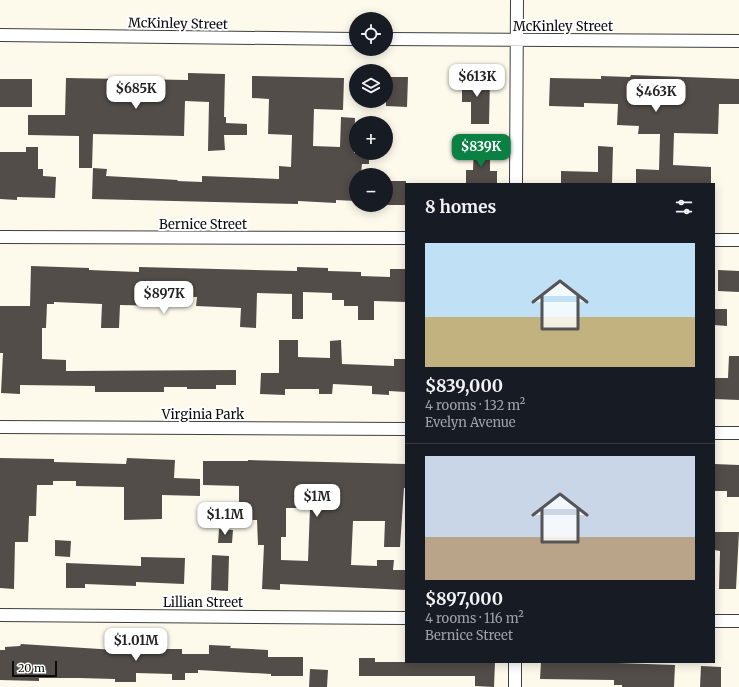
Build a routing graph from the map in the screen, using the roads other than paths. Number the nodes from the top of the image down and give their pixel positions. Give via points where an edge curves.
1 (517, 0) edge
2 (0, 35) edge
3 (349, 38) edge
4 (393, 39) edge
5 (517, 40) junction
6 (739, 41) edge
7 (516, 183) edge
8 (0, 237) edge
9 (405, 238) edge
10 (715, 240) edge
11 (739, 240) edge
12 (0, 426) edge
13 (405, 429) edge
14 (715, 433) edge
15 (739, 433) edge
16 (0, 615) edge
17 (405, 618) edge
18 (715, 621) edge
19 (739, 621) edge
20 (515, 663) edge
21 (515, 687) edge

1 - 5 street
2 - 3 street, McKinley Street
4 - 5 street, McKinley Street
5 - 6 street, McKinley Street
5 - 7 street
8 - 9 street, Bernice Street
10 - 11 street
12 - 13 street, Virginia Park
14 - 15 street
16 - 17 street, Lillian Street
18 - 19 street
20 - 21 street

